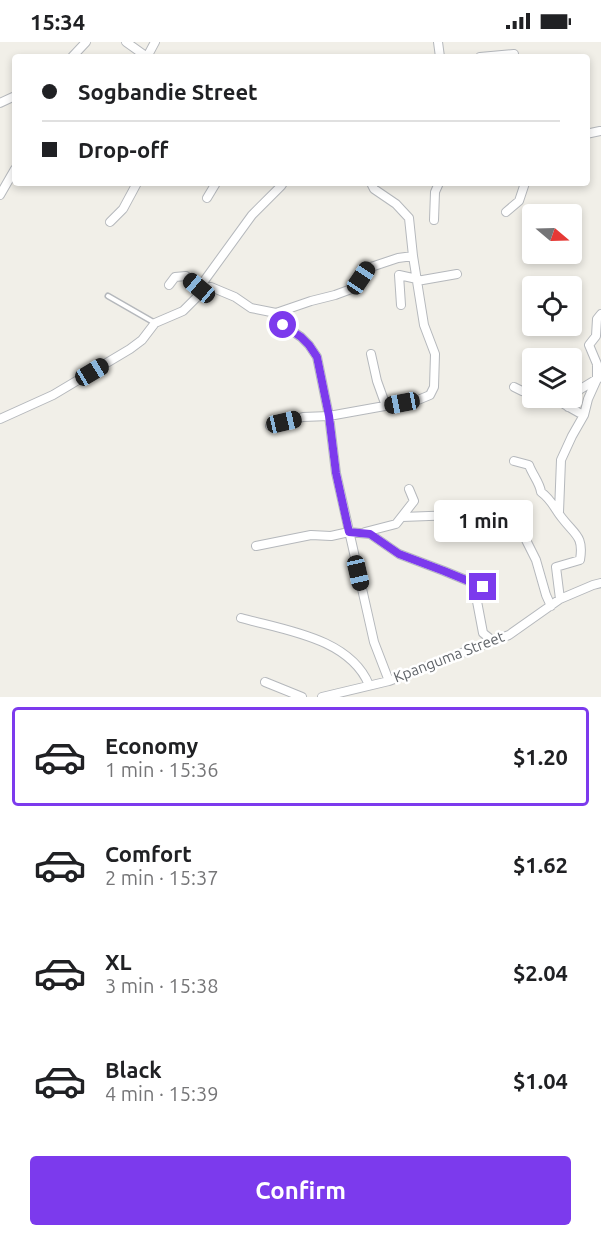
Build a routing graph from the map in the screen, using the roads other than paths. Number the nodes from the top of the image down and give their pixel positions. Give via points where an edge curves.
1 (86, 42) edge
2 (126, 42) edge
3 (75, 54) edge
4 (139, 54) edge
5 (12, 174) edge
6 (135, 186) edge
7 (214, 186) edge
8 (281, 186) edge
9 (372, 186) edge
10 (438, 186) edge
11 (524, 186) edge
12 (0, 195) edge
13 (207, 198) dead end
14 (506, 212) dead end
15 (434, 220) dead end
16 (110, 222) dead end
17 (413, 256) junction
18 (457, 274) dead end
19 (417, 280) junction
20 (169, 285) dead end
21 (199, 288) junction
22 (108, 296) dead end
23 (401, 305) dead end
24 (601, 314) edge
25 (155, 323) junction
26 (283, 325) dead end
27 (371, 354) dead end
28 (599, 378) edge
29 (514, 387) dead end
30 (582, 388) edge
31 (522, 391) edge
32 (386, 406) junction
33 (570, 408) edge
34 (584, 415) junction
35 (329, 416) junction
36 (0, 419) edge
37 (270, 426) dead end
38 (514, 461) dead end
39 (409, 489) dead end
40 (559, 513) junction
41 (402, 517) junction
42 (349, 532) junction
43 (361, 533) junction
44 (256, 546) dead end
45 (601, 583) edge
46 (560, 599) junction
47 (550, 606) junction
48 (241, 618) dead end
49 (493, 641) junction
50 (389, 681) junction
51 (265, 682) dead end
52 (369, 685) junction
53 (334, 694) junction
54 (302, 697) edge
55 (322, 697) edge
56 (343, 697) edge

1 - 3 street
2 - 4 street
5 - 12 street
6 - 16 street via 123,209
7 - 13 street
8 - 21 street via 252,214
9 - 17 street via 409,218
10 - 15 street
11 - 14 street via 519,201
17 - 19 street
17 - 21 street via 368,268 354,288 276,313 251,308 211,287
18 - 19 street
19 - 23 street via 399,275
19 - 32 street via 424,325 435,354 434,387 424,398
20 - 21 street via 175,277 186,276
21 - 25 street via 199,295 183,311
22 - 25 lane
24 - 28 street via 596,336 589,345
25 - 36 street via 130,349 53,395
26 - 35 street via 301,337 317,357
27 - 32 street
28 - 30 street
28 - 34 street
29 - 31 street
32 - 35 street
33 - 34 street
34 - 40 street via 561,460
35 - 37 street via 303,417
35 - 42 street
38 - 40 street via 529,465 541,492
39 - 41 street via 414,501
40 - 46 street via 581,543 579,560 556,567
41 - 43 street via 396,524
41 - 47 street via 456,515 494,519 518,515
42 - 43 street
42 - 44 street
42 - 50 street via 374,642
43 - 49 street via 370,534 399,554 483,587 476,596 483,633
45 - 46 street, Kpanguma Street
46 - 47 street, Kpanguma Street
47 - 49 street, Kpanguma Street via 509,635
48 - 52 street via 328,644 354,662
49 - 50 street, Kpanguma Street
50 - 52 street, Kpanguma Street
51 - 54 street
52 - 53 street, Kpanguma Street
53 - 55 street, Kpanguma Street
53 - 56 street

